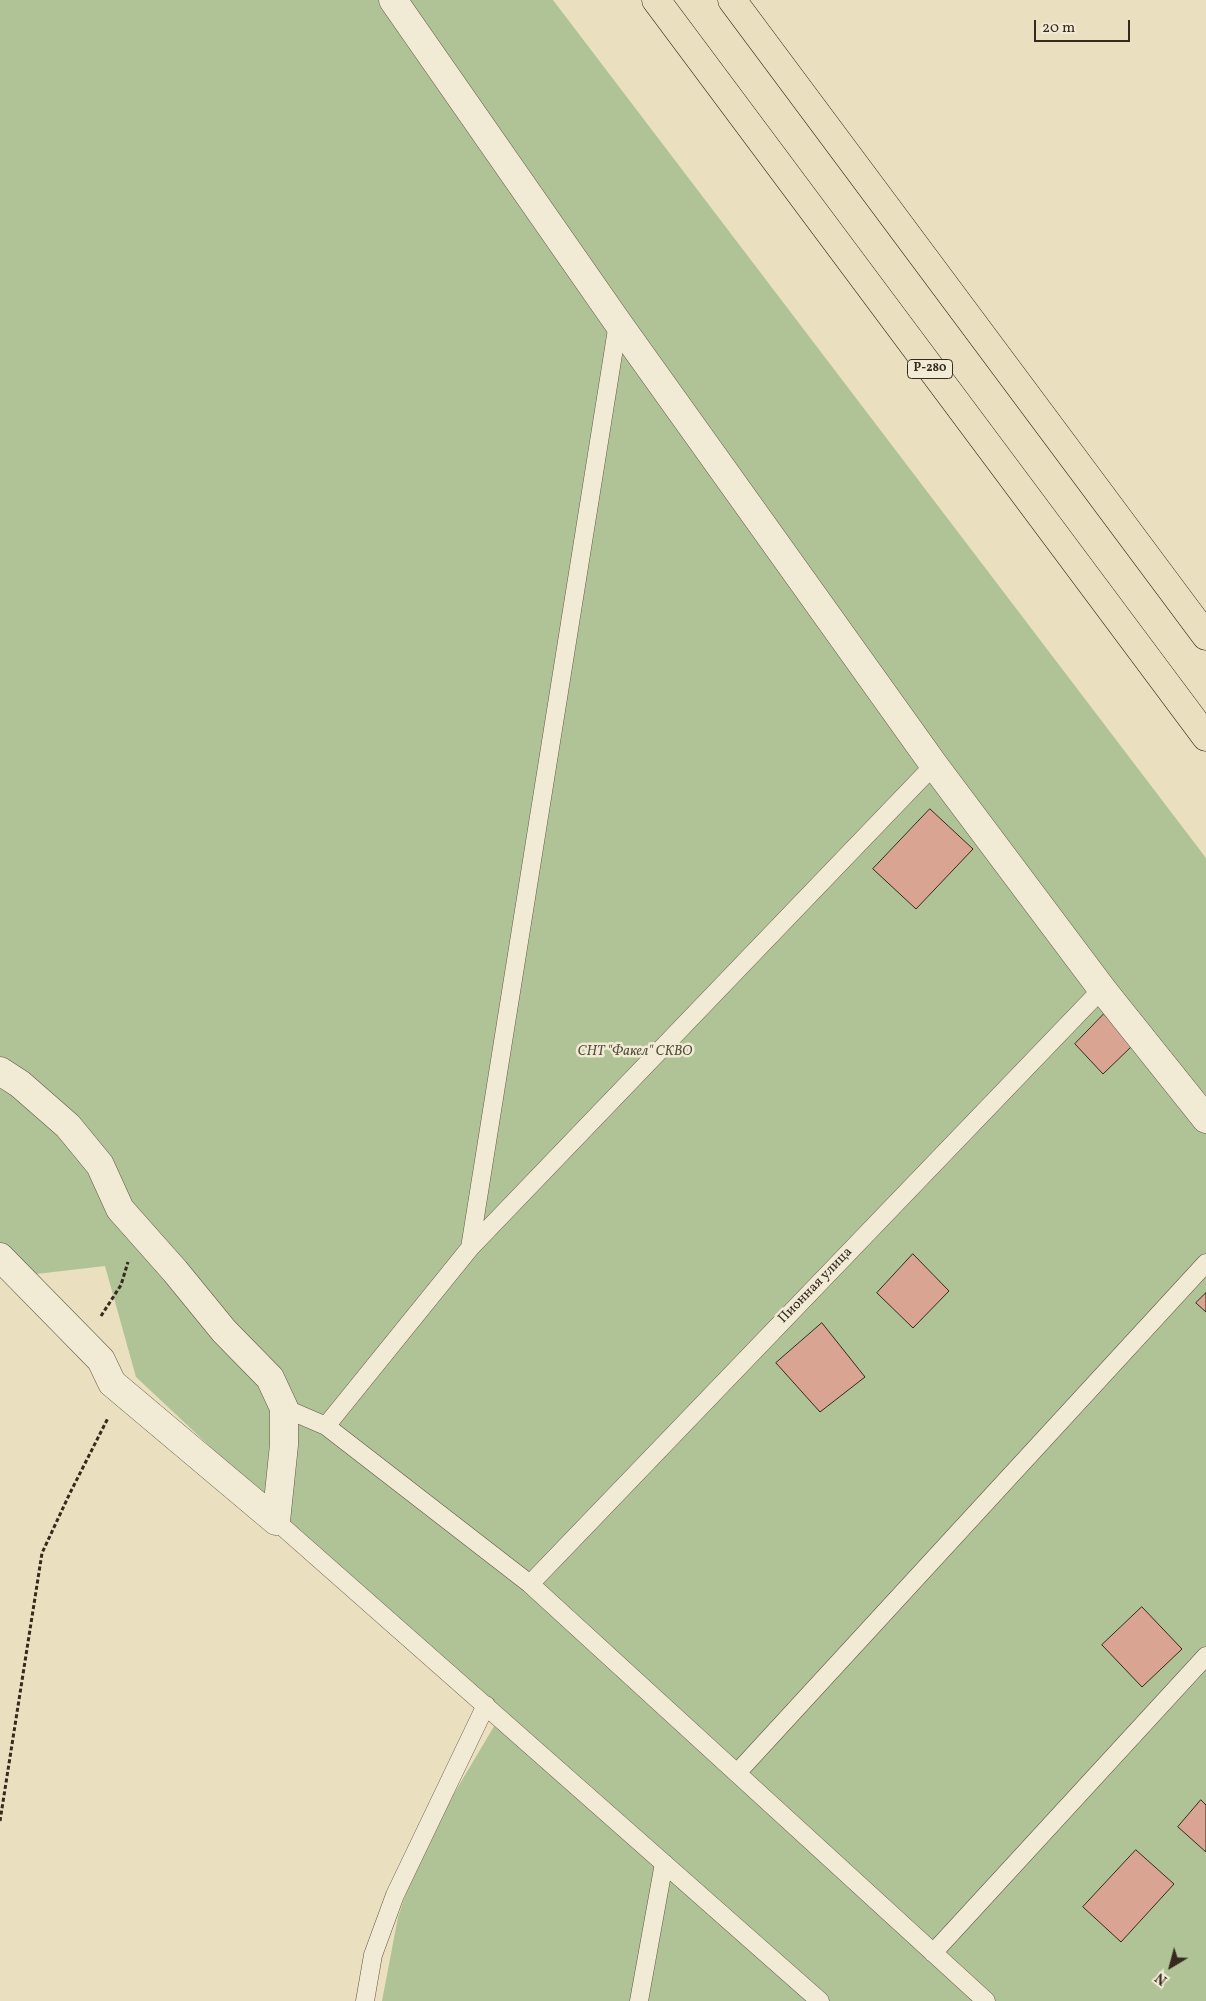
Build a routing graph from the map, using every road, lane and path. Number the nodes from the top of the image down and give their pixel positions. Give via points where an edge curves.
1 (393, 0) edge
2 (656, 0) edge
3 (732, 0) edge
4 (618, 323) junction
5 (1206, 636) edge
6 (1206, 737) edge
7 (934, 765) junction
8 (1102, 989) junction
9 (0, 1071) edge
10 (1206, 1118) edge
11 (138, 1229) junction
12 (470, 1248) junction
13 (0, 1257) edge
14 (1206, 1263) edge
15 (84, 1342) junction
16 (122, 1391) junction
17 (284, 1408) junction
18 (326, 1426) junction
19 (276, 1521) junction
20 (530, 1584) junction
21 (1206, 1656) edge
22 (486, 1705) junction
23 (737, 1774) junction
24 (0, 1822) edge
25 (664, 1863) junction
26 (933, 1953) junction
27 (365, 2001) edge
28 (639, 2001) edge
29 (820, 2001) edge
30 (986, 2001) edge

1 - 4 street
2 - 6 highway, Р-280
3 - 5 highway
4 - 7 street
4 - 12 lane
7 - 8 street
7 - 12 lane
8 - 10 street
8 - 20 lane, Пионная улица
9 - 11 street via 68,1126 100,1165 120,1209
11 - 15 path via 120,1285
11 - 17 street via 224,1331 270,1378
12 - 18 lane
13 - 15 street
14 - 23 lane
15 - 16 street via 101,1360 112,1383
16 - 19 street
16 - 24 path via 42,1553
17 - 18 lane
17 - 19 street via 284,1445
18 - 20 lane
19 - 22 lane
20 - 23 lane
21 - 26 lane
22 - 25 lane
22 - 27 lane via 395,1895 373,1955
23 - 26 lane
25 - 28 lane
25 - 29 lane
26 - 30 lane

